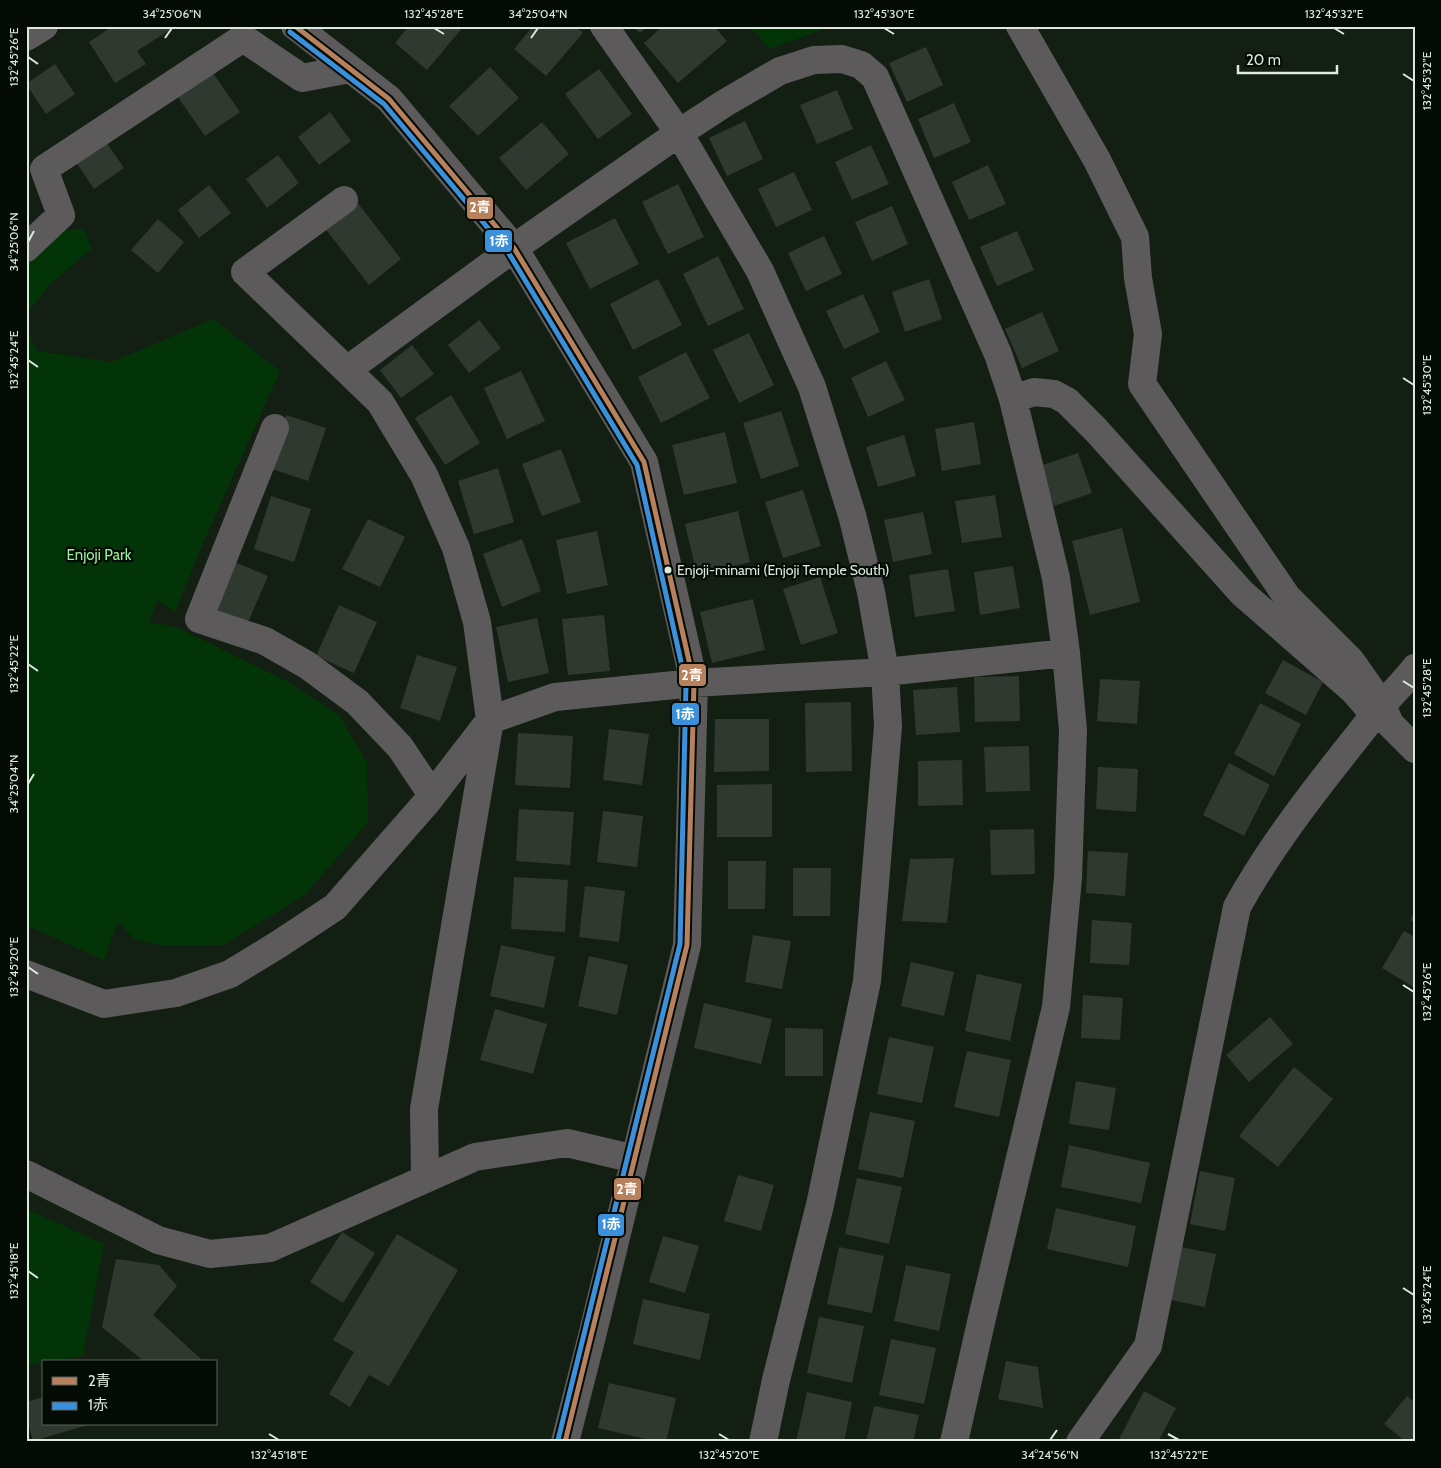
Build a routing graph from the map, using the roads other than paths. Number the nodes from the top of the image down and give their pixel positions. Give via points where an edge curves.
1 (44, 26) edge
2 (295, 26) edge
3 (604, 26) edge
4 (1020, 26) edge
5 (26, 37) edge
6 (350, 69) junction
7 (679, 133) junction
8 (344, 200) dead end
9 (26, 248) edge
10 (514, 248) junction
11 (347, 370) junction
12 (1013, 399) junction
13 (275, 428) dead end
14 (1066, 653) junction
15 (1415, 668) edge
16 (885, 672) junction
17 (694, 683) junction
18 (1378, 710) junction
19 (490, 720) junction
20 (1415, 749) edge
21 (432, 795) junction
22 (26, 974) edge
23 (635, 1158) junction
24 (26, 1174) edge
25 (426, 1178) junction
26 (565, 1442) edge
27 (763, 1442) edge
28 (954, 1442) edge
29 (1080, 1442) edge

1 - 5 street
2 - 6 street
3 - 7 street
4 - 18 street via 1097,160 1135,237 1148,334 1142,384 1287,597 1351,661
6 - 9 street via 302,78 243,38 44,169 61,215
6 - 10 street via 389,99
7 - 10 street
7 - 12 street via 780,71 814,60 842,59 861,65 875,77 998,354
7 - 16 street via 760,271 812,387 852,515 871,592
8 - 11 street via 245,272
10 - 11 street
10 - 17 street via 644,462
11 - 19 street via 380,402 424,476 456,548 477,622
12 - 14 street via 1056,578
12 - 18 street via 1034,392 1054,394 1067,401 1242,592
13 - 21 street via 199,619 265,641 358,702 400,747
14 - 16 street
14 - 28 street via 1073,740 1068,878 1056,1007
15 - 18 street
16 - 17 street
16 - 27 street via 888,726 867,981 820,1205
17 - 19 street via 554,697
17 - 23 street via 687,945
18 - 20 street
18 - 29 street via 1299,811 1256,872 1237,907 1148,1346
19 - 21 street
19 - 25 street via 424,1109
21 - 22 street via 334,907 230,974 176,993 104,1004
23 - 25 street via 567,1143 475,1157
23 - 26 street
24 - 25 street via 158,1240 210,1254 270,1248

